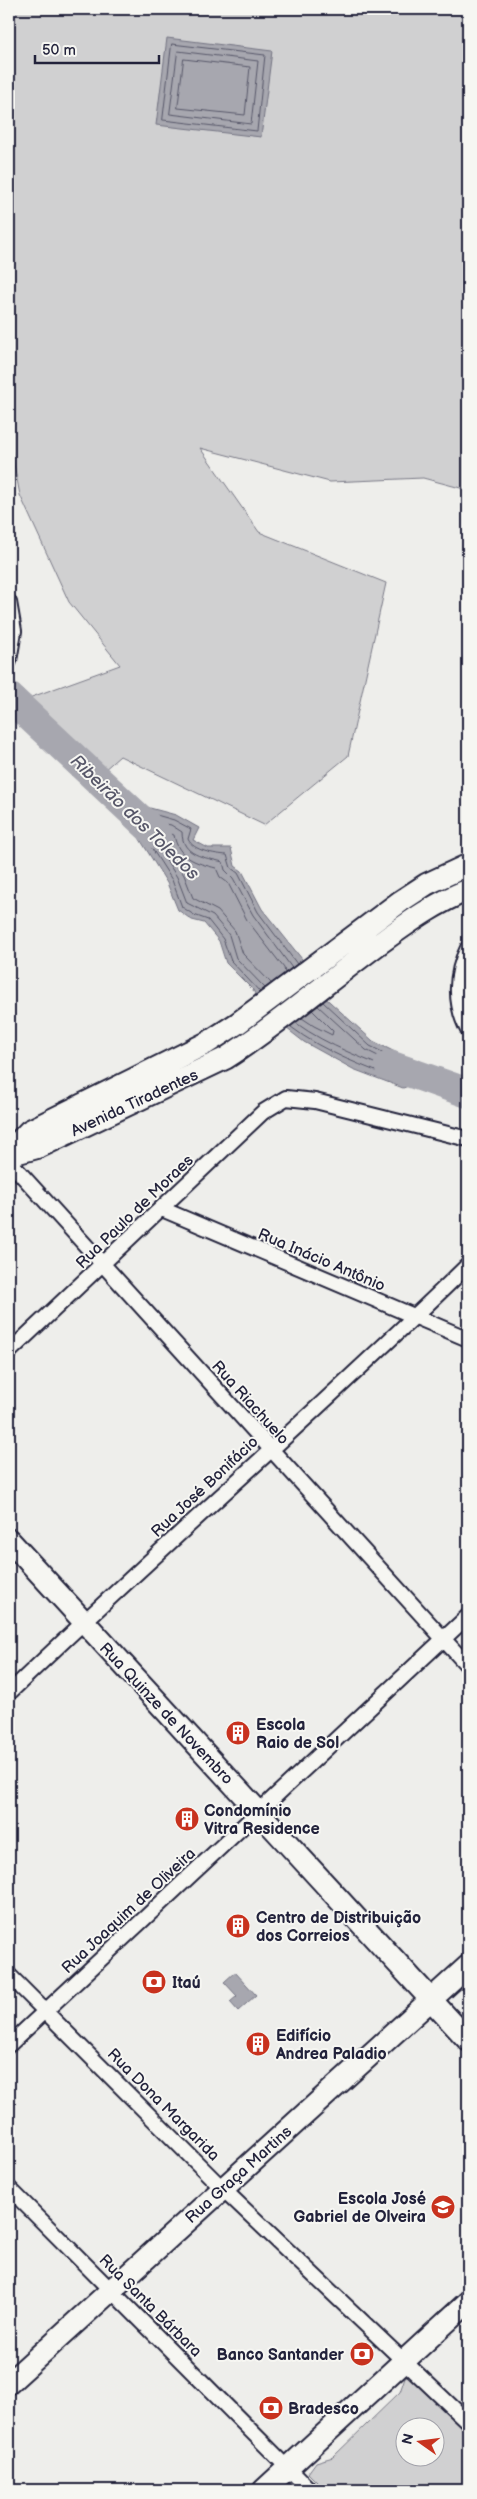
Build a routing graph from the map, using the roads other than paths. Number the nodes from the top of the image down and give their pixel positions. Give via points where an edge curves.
1 (9, 602) edge
2 (9, 661) edge
3 (468, 865) edge
4 (468, 890) edge
5 (468, 948) edge
6 (468, 1030) edge
7 (468, 1138) edge
8 (9, 1154) edge
9 (9, 1161) edge
10 (162, 1209) junction
11 (104, 1264) junction
12 (468, 1265) edge
13 (414, 1318) junction
14 (468, 1340) edge
15 (9, 1352) edge
16 (270, 1449) junction
17 (9, 1540) edge
18 (468, 1616) edge
19 (83, 1622) junction
20 (443, 1640) junction
21 (468, 1666) edge
22 (9, 1693) edge
23 (258, 1812) junction
24 (468, 1966) edge
25 (9, 1975) edge
26 (431, 2000) junction
27 (45, 2010) junction
28 (468, 2040) edge
29 (9, 2045) edge
30 (9, 2188) edge
31 (222, 2188) junction
32 (111, 2289) junction
33 (468, 2302) edge
34 (404, 2360) junction
35 (9, 2383) edge
36 (468, 2422) edge
37 (288, 2468) junction
38 (264, 2490) edge
39 (310, 2490) edge

1 - 2 street via 14,631
3 - 8 main road, Avenida Tiradentes via 427,884 401,901 207,1043 29,1131
4 - 8 main road, Avenida Tiradentes via 417,916 255,1039 190,1077 38,1147
5 - 6 street via 461,966 458,990 460,1012
7 - 10 street, Rua Paulo de Moraes via 315,1101 286,1098 263,1112
9 - 11 street, Rua Riachuelo
10 - 11 street, Rua Paulo de Moraes
10 - 13 street, Rua Inácio Antônio
11 - 15 street, Rua Paulo de Moraes
11 - 16 street, Rua Riachuelo
12 - 13 street, Rua José Bonifácio
13 - 14 street, Rua Inácio Antônio
13 - 16 street, Rua José Bonifácio
16 - 19 street, Rua José Bonifácio
16 - 20 street, Rua Riachuelo
17 - 19 main road, Rua Quinze de Novembro
18 - 20 street, Rua Joaquim de Oliveira
19 - 22 street, Rua José Bonifácio
19 - 23 main road, Rua Quinze de Novembro
20 - 21 street, Rua Riachuelo
20 - 23 street, Rua Joaquim de Oliveira
23 - 26 main road, Rua Quinze de Novembro
23 - 27 street, Rua Joaquim de Oliveira
24 - 26 main road, Rua Graça Martins
25 - 27 street, Rua Dona Margarida
26 - 28 main road, Rua Quinze de Novembro
26 - 31 main road, Rua Graça Martins
27 - 29 street, Rua Joaquim de Oliveira
27 - 31 street, Rua Dona Margarida
30 - 32 street, Rua Santa Bárbara
31 - 32 main road, Rua Graça Martins
31 - 34 street, Rua Dona Margarida
32 - 35 main road, Rua Graça Martins
32 - 37 street, Rua Santa Bárbara
33 - 34 main road
34 - 36 street, Rua Dona Margarida
34 - 37 main road
37 - 38 main road
37 - 39 street, Rua Santa Bárbara

